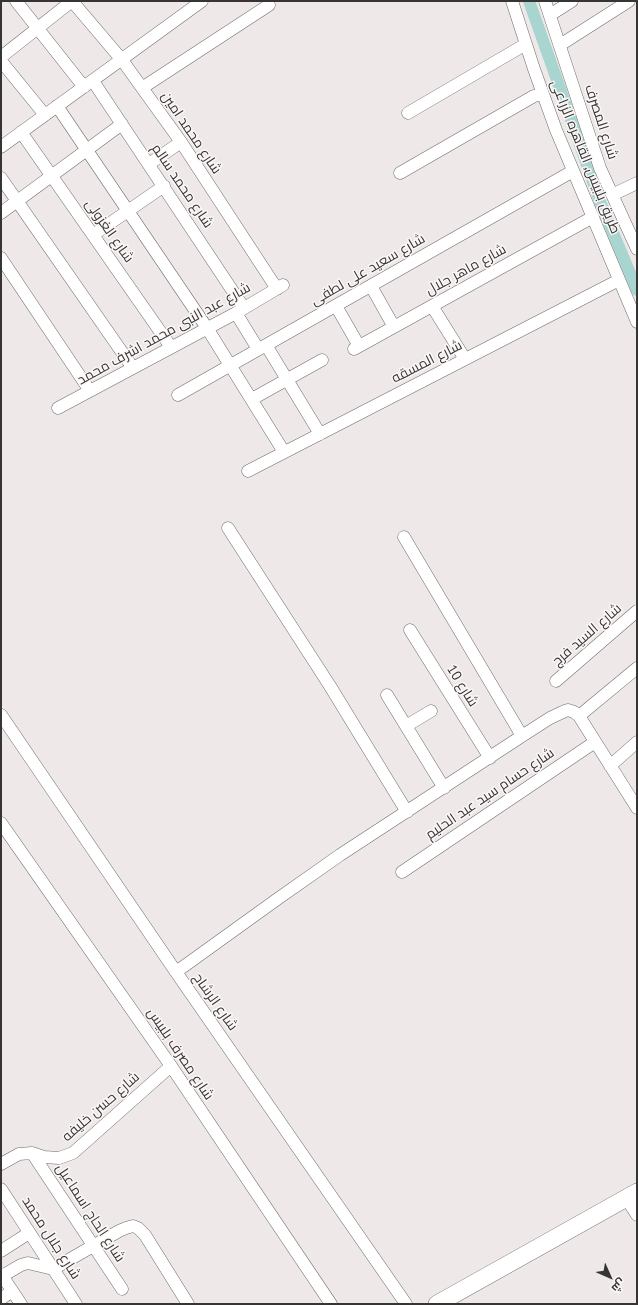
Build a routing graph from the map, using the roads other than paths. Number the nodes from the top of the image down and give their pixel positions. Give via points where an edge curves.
1 (16, 1) edge
2 (72, 1) edge
3 (202, 1) edge
4 (512, 1) edge
5 (545, 1) edge
6 (572, 1) edge
7 (629, 1) edge
8 (269, 6) dead end
9 (550, 15) junction
10 (38, 29) junction
11 (526, 44) junction
12 (560, 44) junction
13 (1, 57) edge
14 (122, 60) junction
15 (1, 61) edge
16 (88, 84) junction
17 (142, 88) junction
18 (542, 94) junction
19 (57, 106) junction
20 (408, 113) dead end
21 (45, 115) junction
22 (122, 124) junction
23 (21, 132) junction
24 (181, 142) junction
25 (1, 147) edge
26 (87, 150) junction
27 (149, 164) junction
28 (573, 171) junction
29 (400, 173) dead end
30 (52, 176) junction
31 (1, 178) edge
32 (637, 183) edge
33 (164, 186) junction
34 (612, 195) junction
35 (17, 201) junction
36 (128, 211) junction
37 (1, 213) edge
38 (593, 217) junction
39 (93, 235) junction
40 (637, 249) edge
41 (1, 258) edge
42 (619, 280) junction
43 (280, 286) joint
44 (371, 286) junction
45 (336, 306) junction
46 (432, 306) junction
47 (240, 310) junction
48 (637, 322) edge
49 (394, 327) junction
50 (207, 328) junction
51 (262, 347) junction
52 (171, 348) junction
53 (465, 359) junction
54 (322, 360) dead end
55 (231, 365) junction
56 (132, 368) junction
57 (287, 379) junction
58 (90, 391) junction
59 (178, 395) dead end
60 (252, 400) junction
61 (58, 408) dead end
62 (320, 434) junction
63 (284, 452) junction
64 (248, 471) dead end
65 (228, 528) dead end
66 (404, 537) dead end
67 (637, 611) edge
68 (410, 630) dead end
69 (637, 668) edge
70 (556, 681) dead end
71 (387, 695) dead end
72 (432, 711) dead end
73 (1, 715) edge
74 (579, 716) junction
75 (406, 726) junction
76 (522, 736) junction
77 (595, 742) junction
78 (637, 742) edge
79 (490, 758) junction
80 (610, 766) junction
81 (444, 788) junction
82 (637, 808) edge
83 (407, 812) junction
84 (1, 823) edge
85 (402, 872) dead end
86 (176, 972) junction
87 (171, 1066) junction
88 (32, 1153) junction
89 (1, 1164) edge
90 (1, 1189) edge
91 (632, 1195) edge
92 (637, 1215) edge
93 (29, 1233) junction
94 (94, 1246) junction
95 (1, 1251) edge
96 (53, 1269) junction
97 (2, 1275) edge
98 (122, 1289) dead end
99 (12, 1291) junction
100 (1, 1299) edge
101 (21, 1304) edge
102 (76, 1304) edge
103 (188, 1304) edge
104 (331, 1304) edge
105 (406, 1304) edge
106 (437, 1304) edge

1 - 10 street, شارع محمد سالم
2 - 10 street
2 - 14 street, شارع محمد امين
3 - 14 street
4 - 11 street, طريق بلبيس, القاهره الزراعى
5 - 9 street, شارع المصرف
6 - 9 street
7 - 12 street
8 - 17 street
9 - 12 street, شارع المصرف
10 - 13 street
10 - 16 street, شارع محمد سالم
11 - 18 street, طريق بلبيس, القاهره الزراعى
11 - 20 street
12 - 34 street, شارع المصرف via 598,161
14 - 16 street
14 - 17 street, شارع محمد امين
15 - 21 street
16 - 19 street
16 - 22 street, شارع محمد سالم
17 - 24 street, شارع محمد امين
18 - 28 street, طريق بلبيس, القاهره الزراعى
18 - 29 street via 534,96
19 - 21 street
19 - 26 street
21 - 23 street
22 - 26 street
22 - 27 street, شارع محمد سالم
23 - 25 street
23 - 30 street, شارع الغزولى
24 - 27 street
24 - 43 street, شارع محمد امين
26 - 30 street
26 - 36 street
27 - 33 street, شارع محمد سالم
28 - 38 street, طريق بلبيس, القاهره الزراعى
28 - 44 street, شارع سعيد على لطفى
30 - 35 street
30 - 39 street, شارع الغزولى
31 - 35 street
32 - 34 street
33 - 36 street
33 - 47 street, شارع محمد سالم
34 - 40 street, شارع المصرف
35 - 37 street
35 - 56 street
36 - 39 street
36 - 50 street
38 - 42 street, طريق بلبيس, القاهره الزراعى
38 - 46 street, شارع ماهر جلال
39 - 52 street, شارع الغزولى
41 - 58 street
42 - 48 street, طريق بلبيس, القاهره الزراعى
42 - 53 street, شارع المسقه
43 - 47 street, شارع عبد النبى محمد اشرف محمد
44 - 45 street, شارع سعيد على لطفى
44 - 49 street
45 - 49 street, شارع ماهر جلال via 357,347
45 - 51 street, شارع سعيد على لطفى
46 - 49 street, شارع ماهر جلال
46 - 53 street
47 - 50 street, شارع عبد النبى محمد اشرف محمد
47 - 51 street, شارع محمد سالم
50 - 52 street, شارع عبد النبى محمد اشرف محمد
50 - 55 street
51 - 55 street, شارع سعيد على لطفى
51 - 57 street, شارع محمد سالم
52 - 56 street, شارع عبد النبى محمد اشرف محمد
53 - 62 street, شارع المسقه
54 - 57 street
55 - 59 street, شارع سعيد على لطفى
55 - 60 street
56 - 58 street, شارع عبد النبى محمد اشرف محمد
57 - 60 street
57 - 62 street, شارع محمد سالم
58 - 61 street, شارع عبد النبى محمد اشرف محمد
60 - 63 street
62 - 63 street, شارع المسقه
63 - 64 street, شارع المسقه
65 - 83 street via 330,686
66 - 76 street
67 - 70 street, شارع السيد فرج
68 - 79 street, شارع 10
69 - 74 street
71 - 75 street
72 - 75 street
73 - 86 street, شارع الرشاح
74 - 76 street via 571,710 565,711
74 - 77 street
75 - 81 street
76 - 79 street
77 - 80 street
77 - 85 street, شارع حسام سيد عبد الحليم
78 - 80 street
79 - 81 street
80 - 82 street
81 - 83 street
83 - 86 street via 340,855
84 - 87 street, شارع مصرف بلبيس
86 - 105 street, شارع الرشاح
87 - 88 street, شارع حسن خليفه via 73,1153 59,1158
87 - 104 street, شارع مصرف بلبيس
88 - 89 street, شارع حسن خليفه via 19,1154
88 - 94 street, شارع الحاج اسماعيل
90 - 93 street, شارع جلال محمد
91 - 92 street
91 - 106 street
93 - 95 street
93 - 96 street, شارع جلال محمد
94 - 96 street
94 - 98 street, شارع الحاج اسماعيل
94 - 103 street via 126,1228 138,1228 145,1235
96 - 97 street via 28,1263
96 - 102 street, شارع جلال محمد
97 - 99 street
99 - 100 street
99 - 101 street

